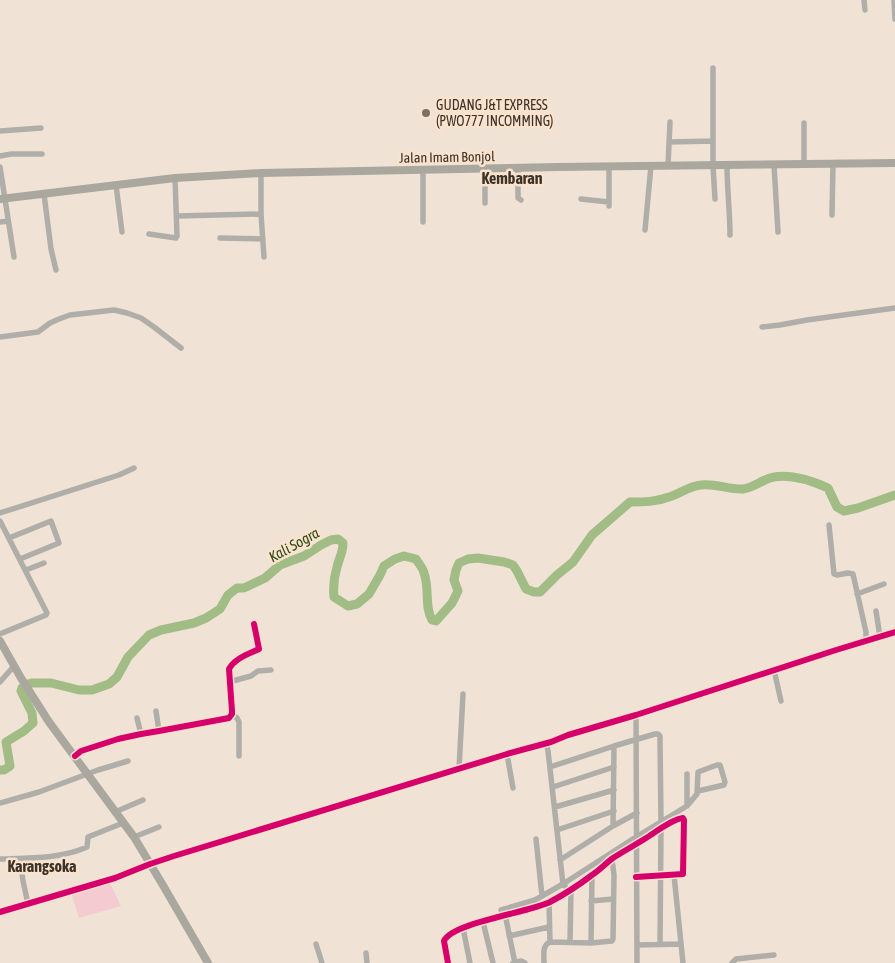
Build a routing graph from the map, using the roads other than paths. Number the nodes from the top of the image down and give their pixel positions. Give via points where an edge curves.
1 (864, 0) edge
2 (894, 0) edge
3 (865, 10) dead end
4 (895, 19) edge
5 (713, 68) dead end
6 (670, 122) dead end
7 (804, 123) dead end
8 (41, 128) dead end
9 (0, 131) edge
10 (713, 141) junction
11 (669, 142) junction
12 (42, 154) dead end
13 (0, 156) edge
14 (895, 163) edge
15 (833, 164) junction
16 (727, 165) junction
17 (774, 165) junction
18 (804, 165) junction
19 (651, 166) junction
20 (668, 166) junction
21 (713, 166) junction
22 (0, 167) edge
23 (609, 167) junction
24 (518, 168) junction
25 (485, 169) junction
26 (423, 170) junction
27 (261, 173) junction
28 (175, 178) junction
29 (116, 185) junction
30 (44, 194) junction
31 (2, 199) edge
32 (581, 199) dead end
33 (715, 199) dead end
34 (521, 200) dead end
35 (485, 203) dead end
36 (261, 214) junction
37 (832, 215) dead end
38 (177, 216) junction
39 (8, 221) junction
40 (0, 222) edge
41 (422, 222) dead end
42 (645, 230) dead end
43 (122, 232) dead end
44 (778, 232) dead end
45 (150, 234) dead end
46 (730, 236) dead end
47 (220, 238) dead end
48 (263, 239) junction
49 (14, 257) dead end
50 (264, 257) dead end
51 (56, 270) dead end
52 (895, 308) edge
53 (762, 327) dead end
54 (0, 338) edge
55 (180, 348) dead end
56 (134, 468) dead end
57 (0, 513) edge
58 (0, 521) edge
59 (829, 525) dead end
60 (9, 538) junction
61 (20, 559) junction
62 (44, 563) dead end
63 (26, 570) junction
64 (884, 584) dead end
65 (858, 594) junction
66 (876, 611) dead end
67 (254, 624) dead end
68 (895, 632) edge
69 (0, 634) edge
70 (880, 637) junction
71 (0, 641) edge
72 (866, 641) junction
73 (14, 666) junction
74 (271, 670) dead end
75 (774, 670) junction
76 (0, 682) edge
77 (229, 682) junction
78 (462, 694) dead end
79 (781, 701) dead end
80 (156, 711) dead end
81 (232, 714) junction
82 (636, 715) junction
83 (137, 718) dead end
84 (159, 731) junction
85 (142, 734) junction
86 (637, 739) junction
87 (546, 742) junction
88 (614, 746) junction
89 (507, 754) junction
90 (75, 756) junction
91 (239, 756) dead end
92 (128, 761) dead end
93 (550, 767) junction
94 (614, 767) junction
95 (459, 769) junction
96 (87, 774) junction
97 (687, 774) dead end
98 (552, 787) junction
99 (513, 788) dead end
100 (614, 790) junction
101 (698, 791) junction
102 (143, 800) dead end
103 (0, 803) edge
104 (555, 806) junction
105 (687, 806) junction
106 (614, 811) junction
107 (116, 812) junction
108 (637, 813) junction
109 (661, 821) junction
110 (123, 823) junction
111 (613, 826) junction
112 (159, 827) dead end
113 (661, 829) junction
114 (557, 830) junction
115 (134, 837) junction
116 (636, 837) junction
117 (536, 839) dead end
118 (636, 845) junction
119 (0, 859) edge
120 (20, 859) junction
121 (612, 859) junction
122 (560, 860) junction
123 (150, 864) junction
124 (592, 875) junction
125 (660, 875) junction
126 (674, 875) junction
127 (636, 877) junction
128 (563, 884) junction
129 (569, 890) junction
130 (542, 896) junction
131 (613, 899) junction
132 (591, 901) junction
133 (549, 902) junction
134 (28, 904) junction
135 (0, 912) edge
136 (503, 912) junction
137 (483, 922) junction
138 (549, 927) junction
139 (463, 928) junction
140 (509, 936) junction
141 (550, 942) junction
142 (570, 942) junction
143 (591, 943) junction
144 (316, 944) dead end
145 (660, 944) junction
146 (681, 944) junction
147 (637, 945) junction
148 (366, 953) dead end
149 (774, 955) dead end
150 (754, 960) edge
151 (208, 963) edge
152 (322, 963) edge
153 (368, 963) edge
154 (448, 963) edge
155 (470, 963) edge
156 (493, 963) edge
157 (514, 963) edge
158 (525, 963) edge
159 (544, 963) edge
160 (637, 963) edge
161 (683, 963) edge
162 (732, 963) edge

1 - 3 street
2 - 4 street
5 - 10 street
6 - 11 street
7 - 18 street
8 - 9 street
10 - 11 street
10 - 21 street
11 - 20 street
12 - 13 street
14 - 15 main road, Jalan Imam Bonjol
15 - 18 main road, Jalan Imam Bonjol
15 - 37 street
16 - 17 main road, Jalan Imam Bonjol
16 - 21 main road, Jalan Imam Bonjol
16 - 46 street
17 - 18 main road, Jalan Imam Bonjol
17 - 44 street
19 - 20 main road, Jalan Imam Bonjol
19 - 23 main road, Jalan Imam Bonjol
19 - 42 street
20 - 21 main road, Jalan Imam Bonjol
21 - 33 street
22 - 31 street
23 - 24 main road, Jalan Imam Bonjol
23 - 32 street via 609,204
24 - 25 main road, Jalan Imam Bonjol
24 - 34 street via 518,198
25 - 26 main road, Jalan Imam Bonjol
25 - 35 street
26 - 27 main road, Jalan Imam Bonjol
26 - 41 street
27 - 28 main road, Jalan Imam Bonjol
27 - 36 street
28 - 29 main road, Jalan Imam Bonjol
28 - 38 street
29 - 30 main road, Jalan Imam Bonjol
29 - 43 street
30 - 31 main road, Jalan Imam Bonjol
30 - 51 street
31 - 39 street
36 - 38 street
36 - 48 street
38 - 45 street via 177,237
39 - 40 street
39 - 49 street
47 - 48 street
48 - 50 street
52 - 53 street
54 - 55 street via 38,332 59,318 70,315 119,311 141,318
56 - 57 street
58 - 60 street
59 - 65 street via 834,574 852,573
60 - 61 street
60 - 61 street via 51,521 59,543
61 - 63 street
62 - 63 street
63 - 69 street via 47,613
64 - 65 street
65 - 72 street
66 - 70 street
67 - 77 street via 259,649 231,665
68 - 70 street
70 - 72 street
71 - 73 main road
72 - 75 street
73 - 76 street
73 - 90 main road
74 - 77 street via 258,671
75 - 79 street
75 - 82 street
77 - 81 street
78 - 95 street
80 - 84 street
81 - 84 street via 227,718
81 - 91 street via 239,722
82 - 86 street
82 - 87 street
83 - 85 street
84 - 85 street
85 - 90 street via 90,748
86 - 88 street
86 - 108 street
86 - 109 street via 655,734 660,736
87 - 89 street
87 - 93 street
88 - 93 street
88 - 94 street
89 - 95 street
89 - 99 street
90 - 96 main road
92 - 96 street
93 - 98 street
94 - 98 street
94 - 100 street
95 - 123 street
96 - 103 street
96 - 107 main road
97 - 105 street
98 - 104 street
100 - 104 street
100 - 106 street
101 - 101 street via 724,785 720,766 699,771
101 - 105 street
102 - 107 street
104 - 114 street
105 - 109 street
106 - 111 street
106 - 114 street
107 - 110 main road
108 - 111 street
108 - 116 street
109 - 116 street
110 - 115 main road
110 - 120 street via 88,837 86,848
111 - 122 street
112 - 115 street
113 - 118 street
113 - 125 street
113 - 126 street via 679,819 684,820 683,871
114 - 122 street
115 - 123 main road
116 - 118 street
116 - 128 street
117 - 130 street
118 - 121 street
118 - 127 street
119 - 120 street
120 - 134 street
121 - 124 street
121 - 131 street
122 - 128 street
123 - 134 street
123 - 151 main road
124 - 129 street
124 - 132 street
125 - 126 street
125 - 127 street
125 - 145 street
126 - 146 street
127 - 147 street
128 - 129 street
128 - 130 street
129 - 133 street
129 - 142 street
130 - 136 street
131 - 132 street
131 - 143 street via 613,939
132 - 143 street
133 - 136 street
133 - 138 street
134 - 135 street
136 - 137 street
136 - 140 street
137 - 139 street
137 - 156 street
138 - 140 street
138 - 141 street
139 - 154 street via 444,938
139 - 155 street
140 - 157 street
141 - 142 street
141 - 159 street via 544,946
142 - 143 street
144 - 152 street
145 - 146 street
145 - 147 street
146 - 161 street
147 - 160 street
148 - 153 street
149 - 150 street
150 - 162 street via 736,959
157 - 158 street

